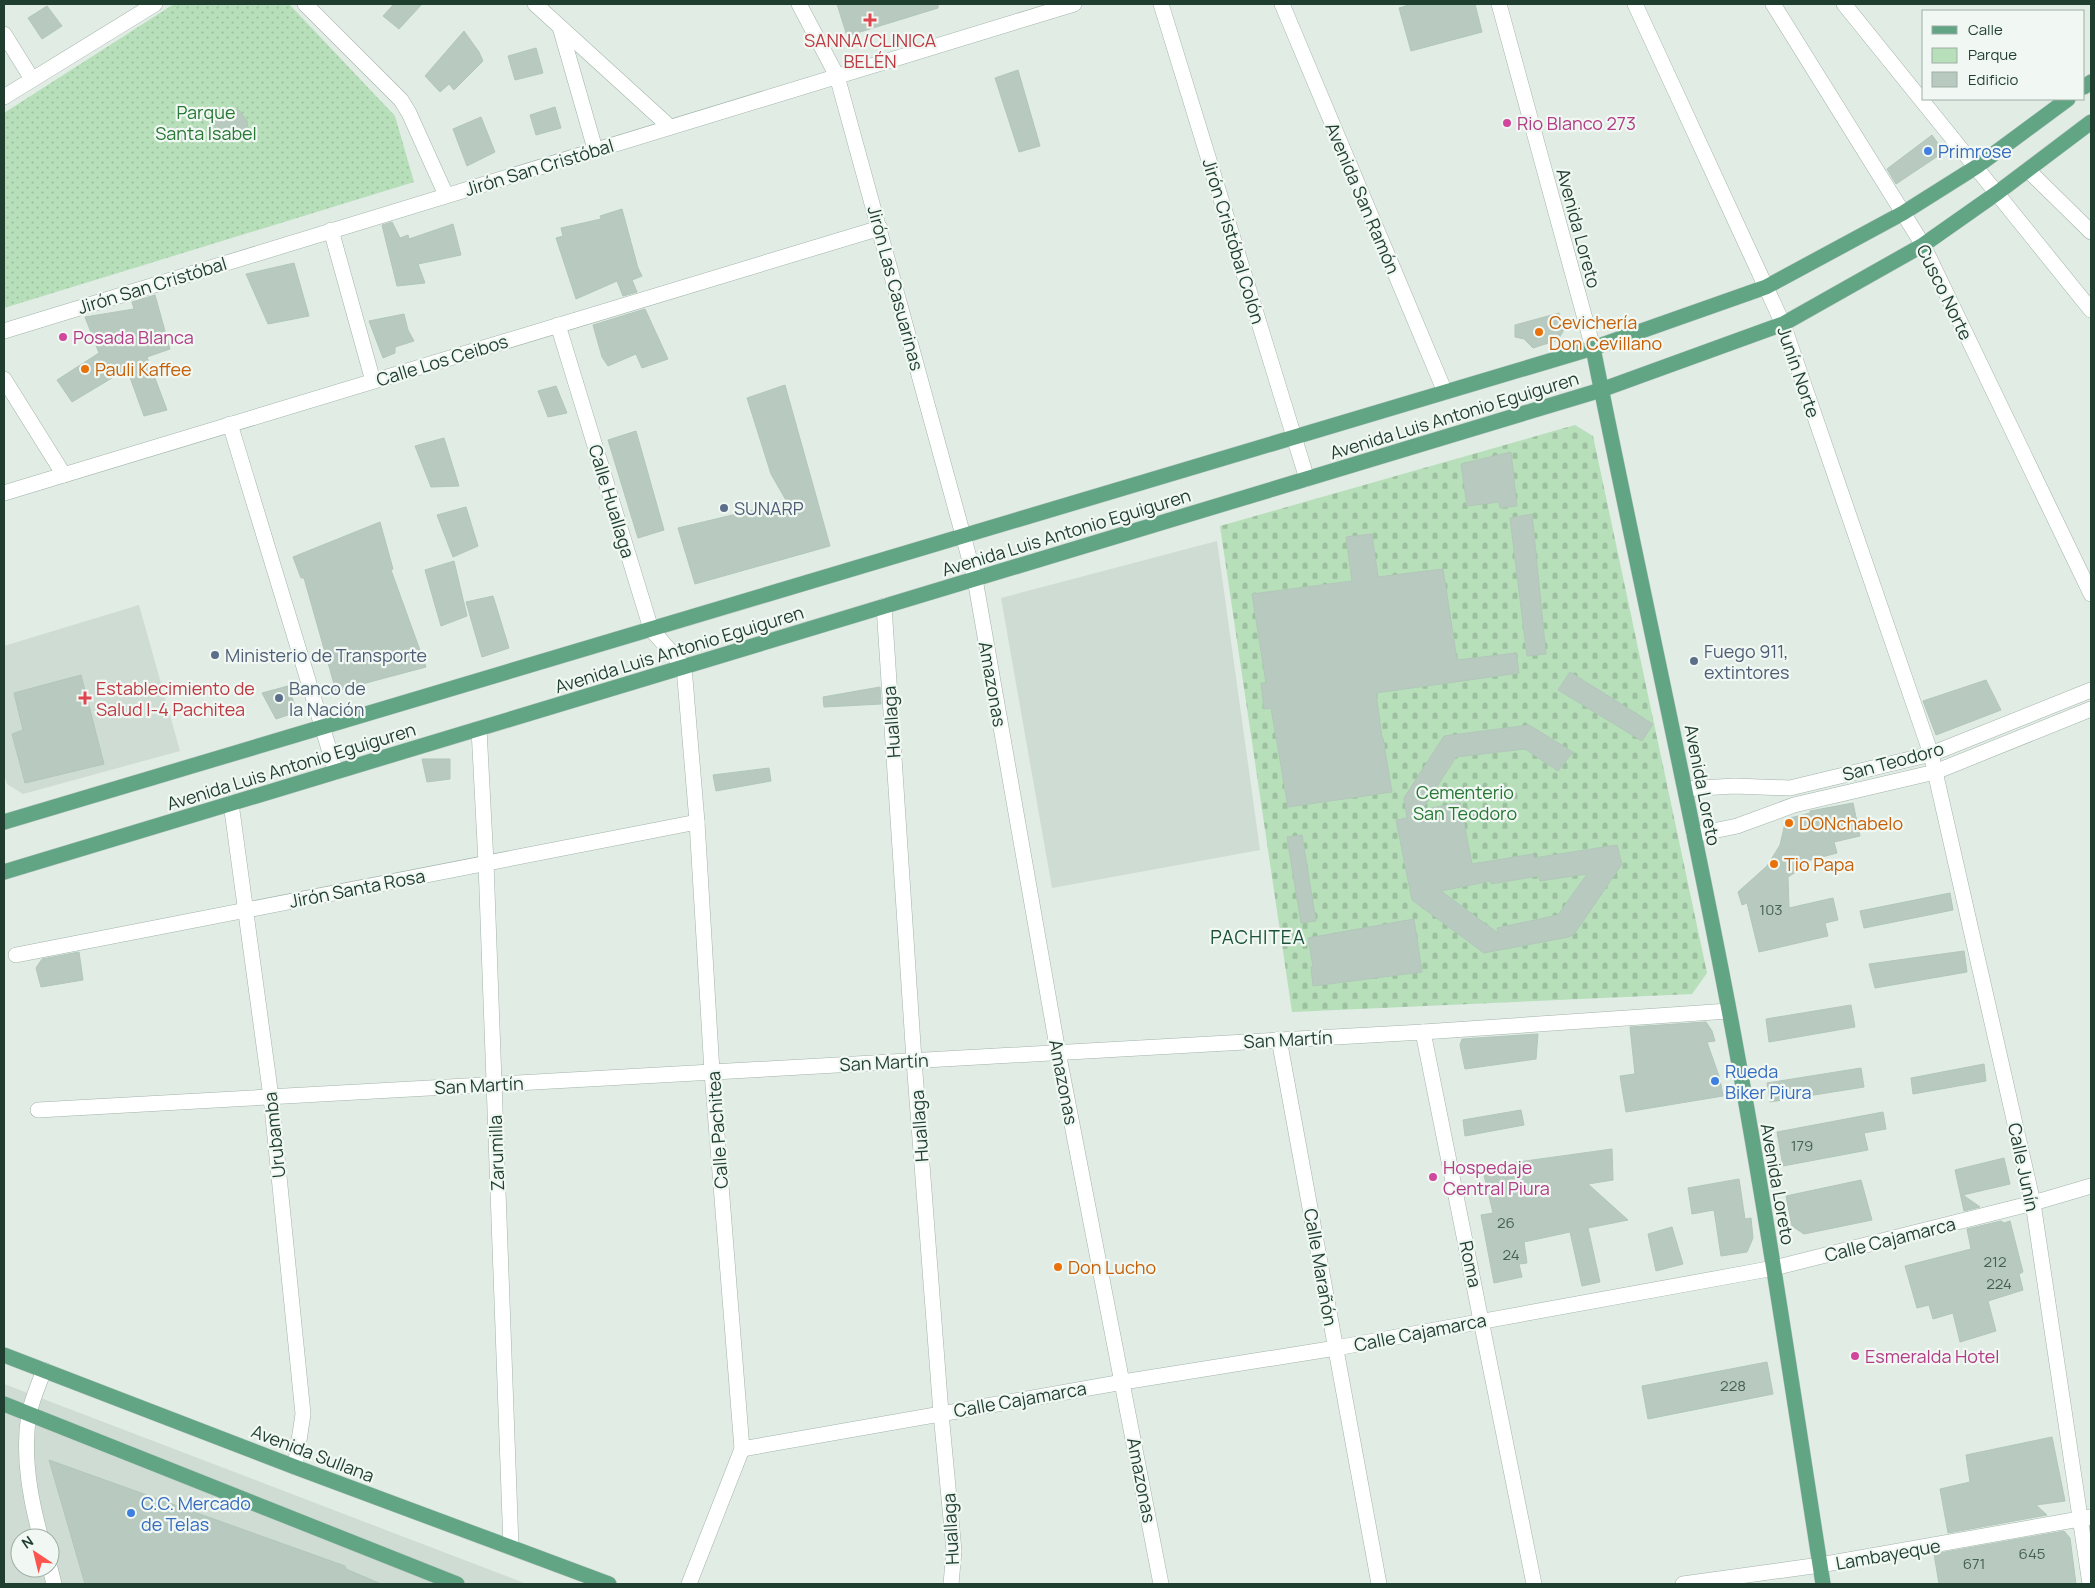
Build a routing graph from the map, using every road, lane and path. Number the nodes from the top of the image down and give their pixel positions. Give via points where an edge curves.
1 (155, 4) edge
2 (305, 4) edge
3 (535, 4) edge
4 (799, 4) edge
5 (1074, 4) edge
6 (1161, 4) edge
7 (1282, 4) edge
8 (1499, 4) edge
9 (1635, 4) edge
10 (1773, 4) edge
11 (1844, 4) edge
12 (560, 27) junction
13 (4, 34) edge
14 (837, 76) junction
15 (32, 79) junction
16 (4, 97) edge
17 (2067, 100) edge
18 (2091, 122) edge
19 (670, 127) junction
20 (595, 150) junction
21 (1976, 167) junction
22 (2028, 170) junction
23 (1997, 193) junction
24 (446, 195) junction
25 (1903, 213) junction
26 (880, 228) junction
27 (331, 230) junction
28 (2091, 232) edge
29 (1923, 245) junction
30 (1766, 287) junction
31 (2091, 310) edge
32 (1783, 324) junction
33 (558, 325) junction
34 (4, 330) edge
35 (1592, 348) junction
36 (4, 379) edge
37 (373, 381) junction
38 (1601, 390) junction
39 (1446, 392) junction
40 (230, 424) junction
41 (1294, 437) junction
42 (64, 474) junction
43 (1307, 479) junction
44 (4, 493) edge
45 (964, 536) junction
46 (975, 579) junction
47 (2091, 594) edge
48 (884, 606) junction
49 (651, 629) junction
50 (684, 667) junction
51 (2091, 690) edge
52 (2091, 709) edge
53 (323, 727) junction
54 (479, 729) junction
55 (1931, 754) junction
56 (336, 772) junction
57 (1935, 772) junction
58 (1685, 789) junction
59 (231, 804) junction
60 (4, 822) edge
61 (697, 822) junction
62 (1694, 835) junction
63 (486, 863) junction
64 (4, 872) edge
65 (246, 910) junction
66 (16, 955) dead end
67 (1729, 1011) junction
68 (1423, 1032) junction
69 (1280, 1039) junction
70 (1058, 1052) junction
71 (914, 1060) junction
72 (712, 1072) junction
73 (494, 1084) junction
74 (271, 1097) junction
75 (38, 1110) dead end
76 (2091, 1186) edge
77 (2033, 1203) junction
78 (1774, 1268) junction
79 (1482, 1320) junction
80 (1336, 1348) junction
81 (4, 1355) edge
82 (44, 1370) junction
83 (1123, 1382) junction
84 (4, 1404) edge
85 (29, 1413) junction
86 (941, 1413) junction
87 (742, 1449) junction
88 (296, 1467) junction
89 (2085, 1519) edge
90 (38, 1528) edge
91 (511, 1547) junction
92 (1820, 1565) junction
93 (457, 1584) edge
94 (609, 1584) edge
95 (689, 1584) edge
96 (950, 1584) edge
97 (1161, 1584) edge
98 (1379, 1584) edge
99 (1534, 1584) edge
100 (1683, 1584) edge
101 (1823, 1584) edge
102 (2090, 1584) edge

1 - 15 street
2 - 24 street via 401,100
3 - 12 street
4 - 14 street, Jirón Las Casuarinas
5 - 14 street, Jirón San Cristóbal
6 - 41 street, Jirón Cristóbal Colón
7 - 39 street, Avenida San Ramón
8 - 35 street, Avenida Loreto
9 - 30 street, Junín Norte
10 - 25 street, Cusco Norte
11 - 21 street
12 - 19 street
12 - 20 street
13 - 15 street
14 - 19 street, Jirón San Cristóbal
14 - 26 street, Jirón Las Casuarinas
15 - 16 street
17 - 21 main road, Avenida Luis Antonio Eguiguren
18 - 22 main road, Avenida Luis Antonio Eguiguren
19 - 20 street, Jirón San Cristóbal
20 - 24 street, Jirón San Cristóbal
21 - 23 street
21 - 25 main road, Avenida Luis Antonio Eguiguren
22 - 23 main road, Avenida Luis Antonio Eguiguren
22 - 28 street
23 - 29 main road, Avenida Luis Antonio Eguiguren
23 - 31 street
24 - 27 street, Jirón San Cristóbal
25 - 29 street, Cusco Norte
25 - 30 main road, Avenida Luis Antonio Eguiguren
26 - 33 street, Calle Los Ceibos
26 - 45 street, Jirón Las Casuarinas
27 - 34 street, Jirón San Cristóbal
27 - 37 street
29 - 32 main road, Avenida Luis Antonio Eguiguren
29 - 47 street, Cusco Norte
30 - 32 street, Junín Norte
30 - 35 main road, Avenida Luis Antonio Eguiguren
32 - 38 main road, Avenida Luis Antonio Eguiguren
32 - 55 street, Junín Norte
33 - 37 street, Calle Los Ceibos
33 - 49 street, Calle Huallaga
35 - 38 main road, Avenida Loreto
35 - 39 main road, Avenida Luis Antonio Eguiguren
36 - 42 street
37 - 40 street, Calle Los Ceibos
38 - 43 main road, Avenida Luis Antonio Eguiguren
38 - 58 main road, Avenida Loreto
39 - 41 main road, Avenida Luis Antonio Eguiguren
40 - 42 street, Calle Los Ceibos
40 - 53 street
41 - 43 street, Jirón Cristóbal Colón
41 - 45 main road, Avenida Luis Antonio Eguiguren
42 - 44 street, Calle Los Ceibos
43 - 46 main road, Avenida Luis Antonio Eguiguren
45 - 46 street, Jirón Las Casuarinas
45 - 49 main road, Avenida Luis Antonio Eguiguren
46 - 48 main road, Avenida Luis Antonio Eguiguren
46 - 70 street, Amazonas
48 - 50 main road, Avenida Luis Antonio Eguiguren
48 - 71 street, Huallaga
49 - 50 street, Calle Huallaga
49 - 53 main road, Avenida Luis Antonio Eguiguren
50 - 54 main road, Avenida Luis Antonio Eguiguren
50 - 61 street, Calle Pachitea
51 - 55 street, San Teodoro
52 - 57 street, San Teodoro
53 - 56 street
53 - 60 main road, Avenida Luis Antonio Eguiguren
54 - 56 main road, Avenida Luis Antonio Eguiguren
54 - 63 street, Zarumilla
55 - 57 street, Calle Junín
55 - 58 street, San Teodoro via 1790,788 1734,786
56 - 59 main road, Avenida Luis Antonio Eguiguren
57 - 62 street, San Teodoro via 1794,805 1738,826
57 - 77 street, Calle Junín
58 - 62 main road, Avenida Loreto
59 - 64 main road, Avenida Luis Antonio Eguiguren
59 - 65 street, Urubamba
61 - 63 street, Jirón Santa Rosa
61 - 72 street, Calle Pachitea
62 - 67 main road, Avenida Loreto
63 - 65 street, Jirón Santa Rosa
63 - 73 street, Zarumilla
65 - 66 street, Jirón Santa Rosa
65 - 74 street, Urubamba
67 - 68 street, San Martín
67 - 78 main road, Avenida Loreto
68 - 69 street, San Martín
68 - 79 street, Roma
69 - 70 street, San Martín
69 - 80 street, Calle Marañón
70 - 71 street, San Martín
70 - 83 street, Amazonas
71 - 72 street, San Martín
71 - 86 street, Huallaga
72 - 73 street, San Martín
72 - 87 street, Calle Pachitea
73 - 74 street, San Martín
73 - 91 street, Zarumilla
74 - 75 street, San Martín
74 - 88 street, Urubamba via 303,1414
76 - 77 street, Calle Cajamarca
77 - 78 street, Calle Cajamarca
77 - 89 street, Calle Junín
78 - 79 street, Calle Cajamarca
78 - 92 main road, Avenida Loreto
79 - 80 street, Calle Cajamarca
79 - 99 street, Roma
80 - 83 street, Calle Cajamarca
80 - 98 street, Calle Marañón
81 - 82 main road, Avenida Sullana
82 - 85 street
82 - 88 main road, Avenida Sullana
83 - 86 street, Calle Cajamarca
83 - 97 street, Amazonas
84 - 85 main road
85 - 90 street via 26,1454
85 - 93 main road
86 - 87 street, Calle Cajamarca
86 - 96 street, Huallaga via 954,1551
87 - 95 street, Calle Pachitea
88 - 91 main road, Avenida Sullana
89 - 92 street, Lambayeque
89 - 102 street, Calle Junín
91 - 94 main road, Avenida Sullana
92 - 100 street, Lambayeque
92 - 101 main road, Avenida Loreto

